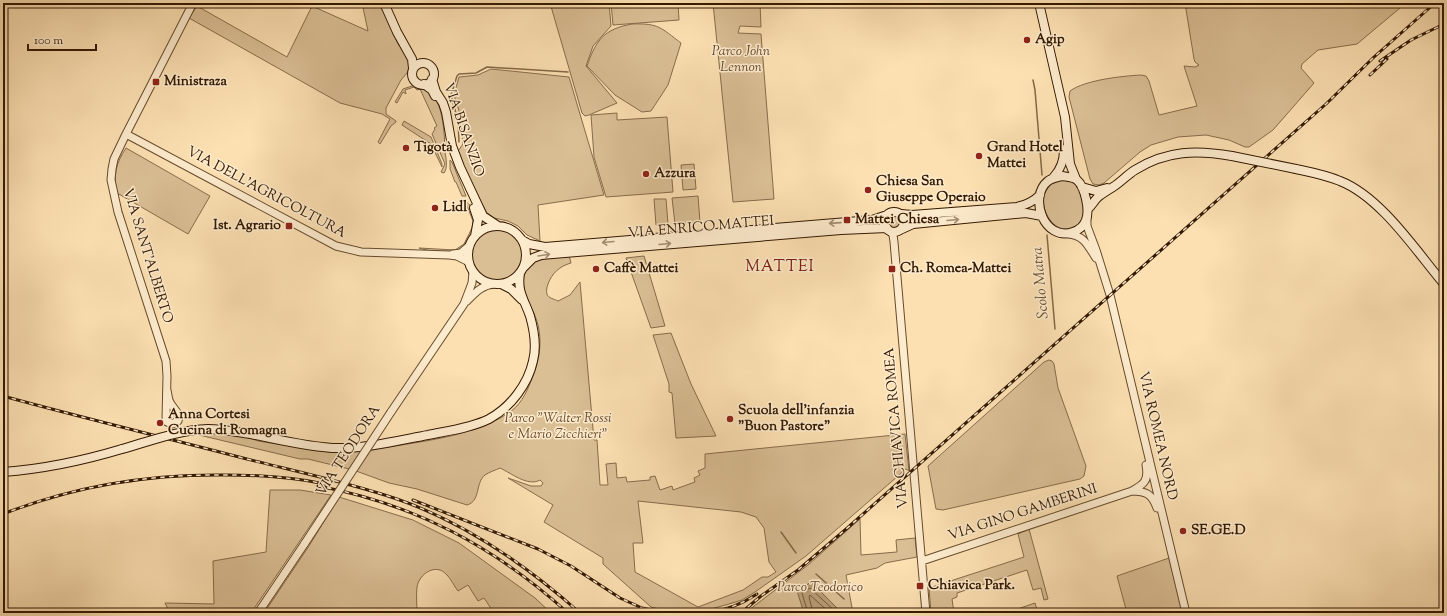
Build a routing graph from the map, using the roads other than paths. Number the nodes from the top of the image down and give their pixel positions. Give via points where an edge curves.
1 (193, 3) edge
2 (384, 3) edge
3 (1039, 3) edge
4 (404, 44) junction
5 (426, 63) junction
6 (413, 68) junction
7 (432, 79) junction
8 (424, 84) junction
9 (1066, 129) junction
10 (126, 134) junction
11 (1053, 178) junction
12 (1076, 179) junction
13 (1118, 182) junction
14 (1082, 187) junction
15 (1040, 195) junction
16 (1088, 209) junction
17 (901, 214) junction
18 (887, 215) junction
19 (1042, 216) junction
20 (1086, 219) junction
21 (498, 226) junction
22 (888, 230) junction
23 (900, 230) junction
24 (1068, 234) junction
25 (475, 236) junction
26 (522, 240) junction
27 (894, 242) junction
28 (469, 246) junction
29 (449, 255) junction
30 (469, 262) junction
31 (1101, 266) junction
32 (522, 270) junction
33 (474, 272) junction
34 (497, 284) junction
35 (1444, 284) edge
36 (522, 300) junction
37 (464, 304) junction
38 (169, 407) dead end
39 (1146, 449) junction
40 (3, 472) edge
41 (1155, 487) junction
42 (1142, 488) junction
43 (1162, 515) junction
44 (922, 561) junction
45 (258, 613) edge
46 (926, 613) edge
47 (1186, 613) edge

1 - 10 street, VIA SANT'ALBERTO
2 - 4 main road
3 - 9 main road
4 - 5 main road
4 - 6 main road via 412,59
5 - 6 main road
5 - 7 main road via 432,68
6 - 8 main road via 413,79 418,84
7 - 8 main road
7 - 21 main road, VIA BISANZIO via 446,112 454,153 465,180 483,216
8 - 25 main road, VIA BISANZIO via 432,90 443,111 448,150 477,215
9 - 11 main road via 1063,163
9 - 12 main road via 1070,164
10 - 29 street, VIA DELL'AGRICOLTURA via 336,246 361,252
10 - 38 street, VIA SANT'ALBERTO via 113,164 113,193 166,361
11 - 12 main road via 1062,176
11 - 15 main road via 1045,184
12 - 14 main road
13 - 14 main road via 1101,191
13 - 16 main road
13 - 35 main road, bridge via 1152,161 1190,152 1232,156 1341,181 1364,194 1387,215
14 - 16 main road
15 - 17 main road via 1034,201 1017,207
15 - 19 main road
16 - 20 main road
17 - 18 main road via 895,212
17 - 23 main road via 904,222
18 - 22 main road via 884,223
18 -> 26 main road, VIA ENRICO MATTEI via 872,220 544,247
23 -> 19 main road via 913,224 1026,213
19 - 24 main road via 1053,231
20 - 24 main road via 1077,230
20 - 31 street, VIA ROMEA NORD
21 - 25 main road via 486,228
21 - 26 main road via 510,228
22 - 23 main road
22 - 27 street, VIA CHIAVICA ROMEA via 893,235
32 -> 22 main road, VIA ENRICO MATTEI via 533,258 541,255 835,230
23 - 27 street, VIA CHIAVICA ROMEA
24 - 31 street, VIA ROMEA NORD via 1083,239
25 - 28 main road
26 - 32 main road via 526,249 526,259
27 - 44 street, VIA CHIAVICA ROMEA
28 - 29 street, VIA DELL'AGRICOLTURA via 461,253
28 - 30 main road
29 - 30 street, VIA DELL'AGRICOLTURA
30 - 33 main road
31 - 39 street, VIA ROMEA NORD
32 - 34 main road via 515,278
32 - 36 main road via 519,280
33 - 34 main road via 483,280
33 - 37 street, VIA TEODORA
34 - 36 main road via 511,289
34 - 37 street, VIA TEODORA via 480,289
36 - 40 main road, bridge via 535,337 534,359 528,380 508,405 489,419 456,429 388,443 333,448 227,430 196,430 173,434 84,460
37 - 45 street, VIA TEODORA, bridge
39 - 41 street, VIA ROMEA NORD
39 - 42 street via 1144,456 1147,472
41 - 42 street, VIA GINO GAMBERINI via 1150,491
41 - 43 street, VIA ROMEA NORD
42 - 43 street via 1154,500
42 - 44 street, VIA GINO GAMBERINI
43 - 47 street, VIA ROMEA NORD
44 - 46 street, VIA CHIAVICA ROMEA

